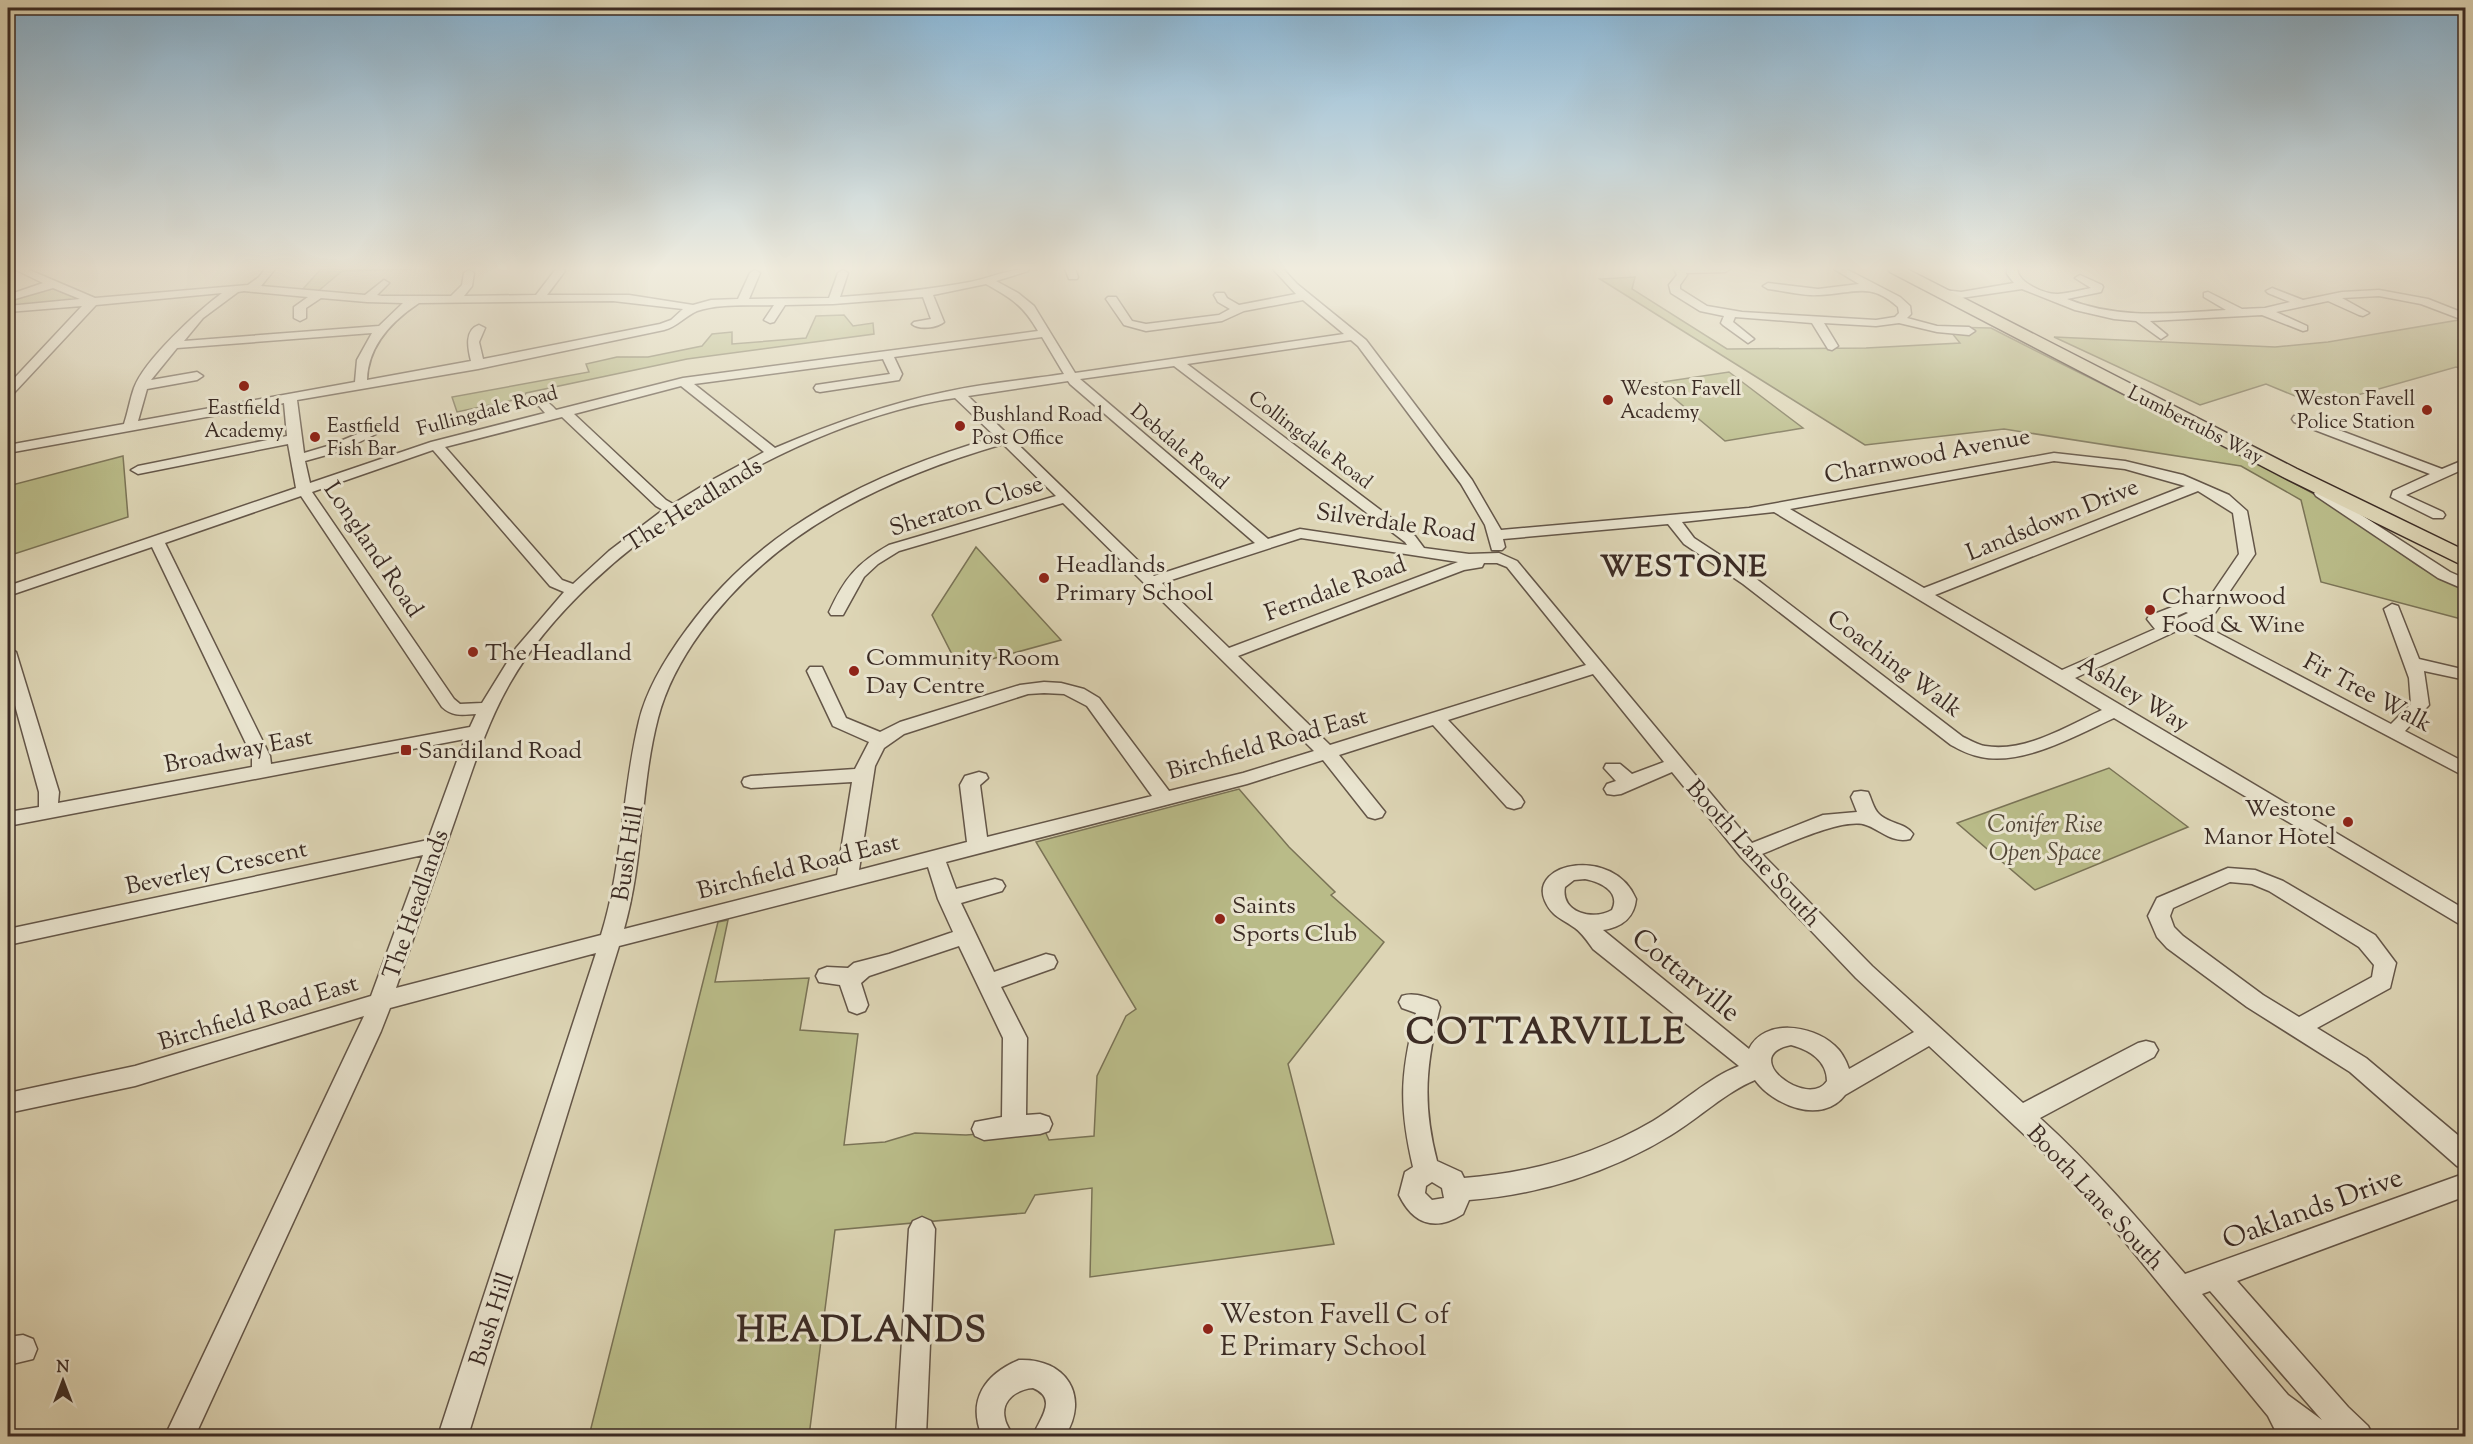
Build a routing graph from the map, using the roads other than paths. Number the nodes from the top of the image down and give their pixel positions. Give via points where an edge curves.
1 (60, 336) edge
2 (180, 336) edge
3 (285, 336) edge
4 (376, 336) edge
5 (475, 336) edge
6 (624, 336) edge
7 (1020, 336) edge
8 (1048, 336) edge
9 (1351, 336) edge
10 (1354, 336) edge
11 (1745, 336) edge
12 (1826, 336) edge
13 (2040, 336) edge
14 (2045, 336) edge
15 (1749, 339) dead end
16 (172, 345) junction
17 (1832, 346) dead end
18 (887, 354) junction
19 (1177, 362) junction
20 (478, 365) junction
21 (197, 376) dead end
22 (1071, 377) junction
23 (683, 382) junction
24 (361, 385) junction
25 (141, 386) junction
26 (824, 391) dead end
27 (8, 392) edge
28 (958, 393) junction
29 (290, 398) junction
30 (532, 401) dead end
31 (558, 414) junction
32 (2299, 419) dead end
33 (368, 425) dead end
34 (130, 427) junction
35 (294, 439) junction
36 (1005, 439) junction
37 (436, 446) junction
38 (8, 449) edge
39 (775, 454) junction
40 (298, 459) junction
41 (2466, 463) edge
42 (138, 470) dead end
43 (2290, 473) junction
44 (2442, 474) junction
45 (2198, 486) junction
46 (304, 490) junction
47 (1065, 498) junction
48 (1779, 508) junction
49 (674, 510) junction
50 (2438, 515) dead end
51 (1672, 519) junction
52 (1496, 536) junction
53 (156, 540) junction
54 (1265, 544) junction
55 (2466, 549) edge
56 (1419, 551) junction
57 (1499, 558) junction
58 (2466, 560) edge
59 (1462, 562) junction
60 (1151, 582) junction
61 (2466, 585) edge
62 (574, 590) junction
63 (8, 591) edge
64 (1923, 594) junction
65 (834, 608) dead end
66 (2392, 609) dead end
67 (2204, 614) junction
68 (2185, 622) junction
69 (2165, 630) junction
70 (8, 652) edge
71 (1225, 655) junction
72 (2413, 663) junction
73 (1597, 668) junction
74 (816, 671) dead end
75 (2466, 675) edge
76 (2062, 677) junction
77 (488, 708) junction
78 (456, 710) junction
79 (2116, 710) junction
80 (1437, 719) junction
81 (477, 731) junction
82 (2393, 733) junction
83 (880, 740) junction
84 (422, 741) junction
85 (1328, 754) junction
86 (1676, 765) junction
87 (1612, 768) dead end
88 (2466, 771) edge
89 (262, 772) junction
90 (863, 775) junction
91 (979, 778) dead end
92 (751, 782) dead end
93 (1861, 797) dead end
94 (1165, 800) junction
95 (1514, 802) dead end
96 (48, 812) junction
97 (1375, 812) dead end
98 (1869, 818) junction
99 (8, 819) edge
100 (1903, 834) dead end
101 (436, 845) junction
102 (978, 847) junction
103 (1748, 852) junction
104 (935, 858) junction
105 (847, 879) junction
106 (995, 886) dead end
107 (948, 899) junction
108 (2466, 920) edge
109 (1582, 922) dead end
110 (965, 936) junction
111 (8, 938) edge
112 (610, 940) junction
113 (1047, 962) dead end
114 (827, 976) dead end
115 (852, 977) junction
116 (988, 983) junction
117 (382, 1000) junction
118 (1410, 1002) dead end
119 (857, 1005) dead end
120 (2298, 1028) junction
121 (1930, 1034) junction
122 (2146, 1050) dead end
123 (1760, 1068) junction
124 (1838, 1087) junction
125 (8, 1103) edge
126 (2021, 1116) junction
127 (1040, 1124) dead end
128 (1014, 1126) junction
129 (984, 1129) dead end
130 (2466, 1158) edge
131 (1427, 1172) junction
132 (2466, 1184) edge
133 (1457, 1190) junction
134 (922, 1229) dead end
135 (2215, 1276) junction
136 (2180, 1289) junction
137 (2278, 1405) junction
138 (1048, 1436) edge
139 (180, 1437) edge
140 (453, 1437) edge
141 (911, 1437) edge
142 (998, 1437) edge
143 (2294, 1437) edge
144 (2318, 1437) edge
145 (2358, 1437) edge

1 - 27 street
2 - 16 street
3 - 16 street
4 - 24 street via 363,357
5 - 20 street via 472,342
6 - 20 street
7 - 18 street, Fullingdale Road
8 - 22 street, Debdale Road
9 - 19 street, The Headlands
10 - 52 street via 1451,459 1485,511
11 - 15 street
12 - 17 street
13 - 43 highway, Lumbertubs Way
14 - 55 highway, Lumbertubs Way
16 - 25 street
18 - 23 street, Fullingdale Road
18 - 26 street via 895,377
19 - 22 street, The Headlands
19 - 56 street, Collingdale Road via 1410,539
20 - 24 street via 413,381
21 - 25 street
22 - 28 street, The Headlands
22 - 54 street, Debdale Road
23 - 31 street, Fullingdale Road
23 - 39 street
24 - 29 street
25 - 34 street
28 - 36 street
28 - 39 street, The Headlands via 856,420
29 - 34 street
29 - 35 street, Longland Road
30 - 31 street via 543,403
31 - 37 street, Fullingdale Road
31 - 49 street
32 - 44 street
33 - 40 street via 369,434
34 - 38 street
35 - 40 street, Longland Road
35 - 42 street
36 - 47 street
36 - 112 street, Bush Hill via 902,471 828,508 739,576 699,620 668,671 649,720 621,902
37 - 46 street, Fullingdale Road
37 - 62 street via 556,583
39 - 49 street, The Headlands
40 - 46 street, Longland Road
41 - 44 street
43 - 58 highway, Lumbertubs Way
43 - 61 street via 2444,576
44 - 50 street via 2398,494
45 - 48 street, Charnwood Avenue via 2147,470 2054,457
45 - 64 street, Landsdown Drive
45 - 67 street, Charnwood Avenue via 2240,511 2248,547 2247,554
46 - 53 street, Fullingdale Road
46 - 78 street, Longland Road
47 - 60 street
47 - 65 street, Sheraton Close via 894,548 855,575
48 - 51 street, Charnwood Avenue
48 - 64 street, Ashley Way
49 - 62 street, The Headlands via 617,551
51 - 52 street, Charnwood Avenue
51 - 79 street, Coaching Walk via 1689,541 1749,581 1958,741 1982,752 2011,752
52 - 57 street
53 - 63 street, Fullingdale Road
53 - 89 street via 261,756
54 - 56 street, Silverdale Road via 1300,533
54 - 60 street, Silverdale Road
56 - 59 street, Silverdale Road
57 - 59 street, Ferndale Road via 1467,567
57 - 73 street, Booth Lane South via 1520,572
59 - 71 street, Ferndale Road
60 - 71 street
62 - 77 street, The Headlands via 529,642
64 - 76 street, Ashley Way
66 - 72 street
67 - 68 street, Charnwood Avenue
67 - 69 street via 2185,607 2155,620
68 - 69 street, Charnwood Avenue
68 - 82 street, Fir Tree Walk
69 - 76 street, Charnwood Avenue
70 - 96 street via 49,792
71 - 85 street
72 - 75 street
72 - 82 street via 2420,705
73 - 80 street, Birchfield Road East
73 - 86 street, Booth Lane South
74 - 83 street via 839,722
76 - 79 street, Ashley Way
77 - 78 street
77 - 81 street, The Headlands
78 - 84 street via 445,729
79 - 108 street, Ashley Way
80 - 85 street, Birchfield Road East
80 - 95 street
81 - 84 street, Broadway East
81 - 101 street, The Headlands
82 - 88 street, Fir Tree Walk
83 - 90 street via 869,753
83 - 94 street via 906,726 1019,691 1064,688 1081,694 1098,707
84 - 89 street, Broadway East
85 - 94 street, Birchfield Road East
85 - 97 street
86 - 87 street via 1621,785
86 - 103 street, Booth Lane South
89 - 96 street, Broadway East
90 - 92 street
90 - 105 street
91 - 102 street via 970,785
93 - 98 street
94 - 102 street, Birchfield Road East
96 - 99 street, Broadway East
98 - 100 street
98 - 103 street via 1830,820
101 - 111 street, Beverley Crescent
101 - 117 street, The Headlands
102 - 104 street, Birchfield Road East
103 - 121 street, Booth Lane South via 1814,923
104 - 105 street, Birchfield Road East
104 - 107 street
105 - 112 street, Birchfield Road East
106 - 107 street
107 - 110 street
109 - 123 street, Cottarville via 1601,943
110 - 115 street via 868,966
110 - 116 street
112 - 117 street, Birchfield Road East
112 - 140 street, Bush Hill
113 - 116 street
114 - 115 street
115 - 119 street
116 - 128 street via 1015,1038
117 - 125 street, Birchfield Road East via 135,1076
117 - 139 street, The Headlands
118 - 131 street via 1429,1007 1419,1042 1414,1087 1414,1110
120 - 120 street via 2175,942 2159,916 2164,903 2228,875 2255,877 2367,941 2385,963 2382,982
120 - 130 street via 2358,1065
121 - 124 street, Cottarville
121 - 126 street, Booth Lane South
122 - 126 street
123 - 124 street, Cottarville via 1770,1084 1798,1099 1822,1100
123 - 124 street via 1758,1054 1768,1041 1791,1036 1828,1053 1840,1072
123 - 133 street via 1740,1076 1633,1144 1573,1169 1480,1189
126 - 136 street, Booth Lane South via 2086,1178
127 - 128 street
128 - 129 street
131 - 133 street via 1445,1175
131 - 133 street via 1414,1180 1411,1188 1413,1199 1423,1209 1448,1211 1457,1200
132 - 135 street, Oaklands Drive
134 - 141 street
135 - 136 street, Oaklands Drive
135 - 145 street
136 - 137 street, Booth Lane South
137 - 143 street, Booth Lane South
137 - 144 street, Booth Lane South
138 - 142 street via 1062,1414 1059,1390 1043,1375 1030,1373 1018,1375 997,1391 989,1417

